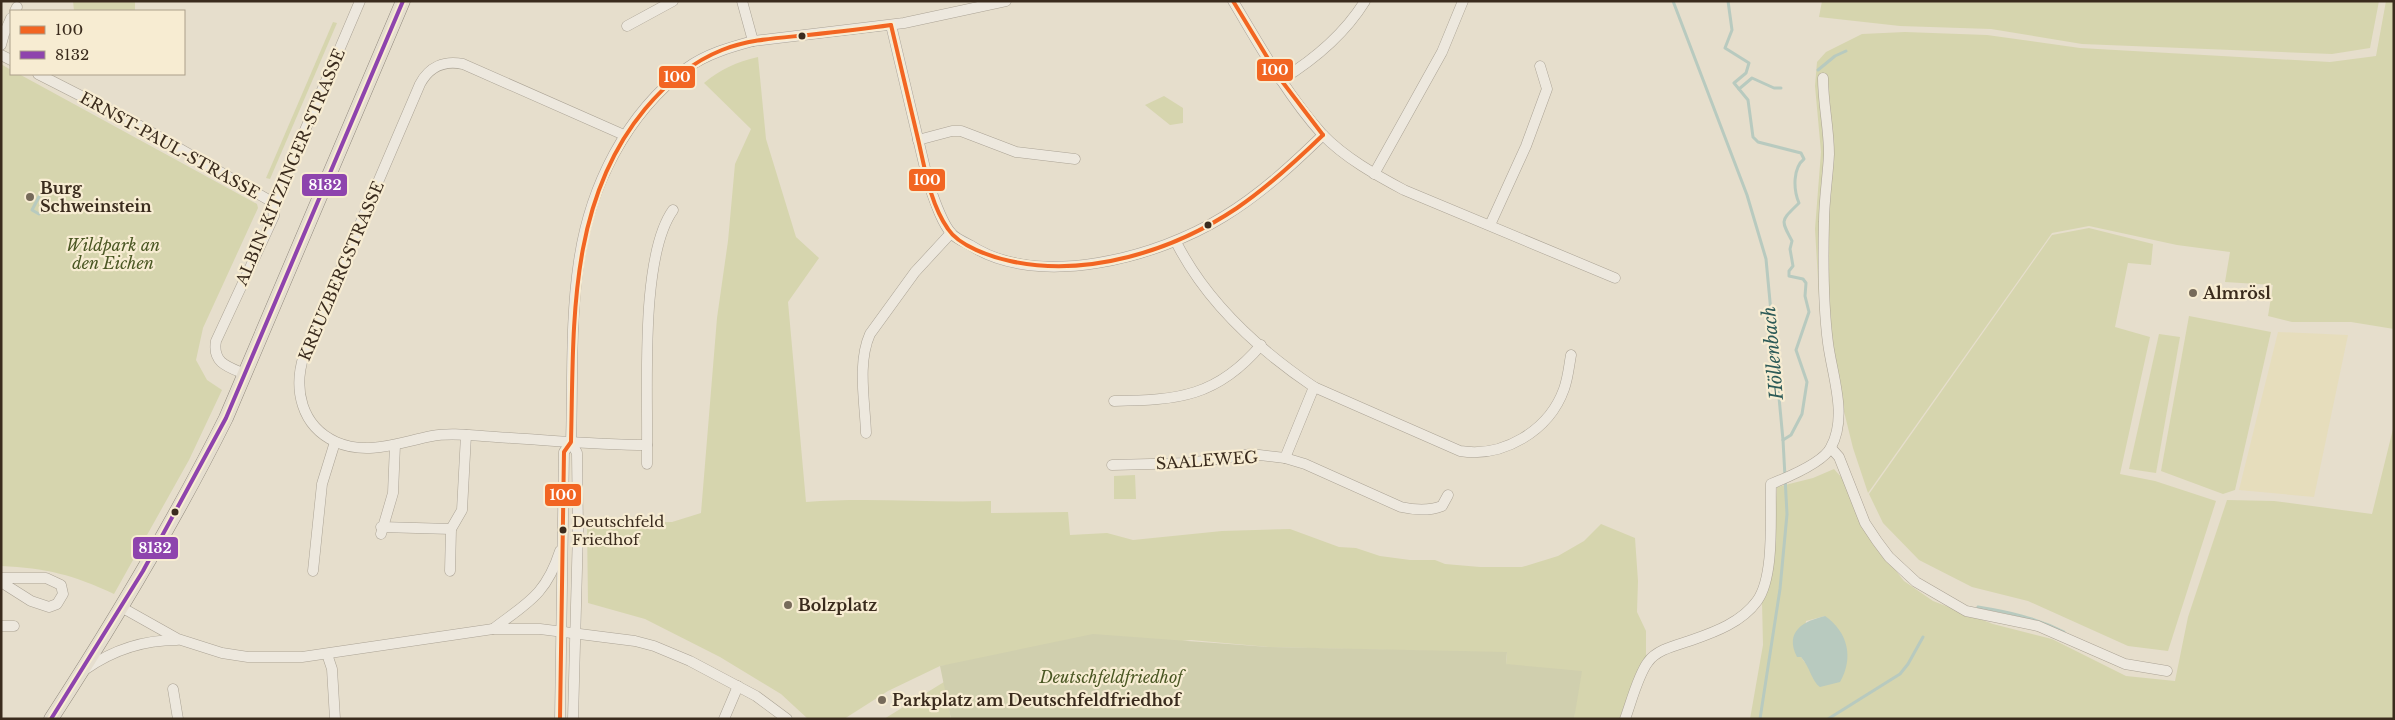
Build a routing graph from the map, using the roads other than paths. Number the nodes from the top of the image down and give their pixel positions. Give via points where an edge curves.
1 (360, 1) edge
2 (403, 1) edge
3 (673, 1) edge
4 (742, 1) edge
5 (1006, 1) edge
6 (1233, 1) edge
7 (1365, 1) edge
8 (1463, 1) edge
9 (975, 5) edge
10 (10, 20) edge
11 (891, 25) junction
12 (627, 26) dead end
13 (753, 41) junction
14 (1, 45) edge
15 (1540, 66) dead end
16 (40, 75) edge
17 (1823, 78) dead end
18 (1281, 80) junction
19 (624, 135) junction
20 (1323, 135) junction
21 (918, 140) junction
22 (1075, 159) dead end
23 (1374, 174) junction
24 (274, 203) junction
25 (673, 210) dead end
26 (1490, 225) junction
27 (951, 233) junction
28 (1176, 242) junction
29 (1615, 278) dead end
30 (1261, 346) junction
31 (1571, 355) dead end
32 (245, 374) junction
33 (1314, 387) junction
34 (1114, 401) dead end
35 (866, 433) dead end
36 (466, 435) junction
37 (336, 442) junction
38 (571, 442) junction
39 (395, 445) junction
40 (647, 445) junction
41 (1831, 448) junction
42 (1285, 458) junction
43 (647, 464) dead end
44 (1112, 465) dead end
45 (1448, 495) dead end
46 (451, 529) junction
47 (563, 540) junction
48 (313, 571) dead end
49 (450, 571) dead end
50 (1, 578) edge
51 (1, 582) edge
52 (121, 607) junction
53 (1, 626) edge
54 (14, 626) dead end
55 (493, 629) junction
56 (562, 631) junction
57 (576, 633) junction
58 (178, 640) junction
59 (327, 654) junction
60 (2167, 671) dead end
61 (81, 673) junction
62 (738, 686) junction
63 (173, 689) dead end
64 (51, 719) edge
65 (178, 719) edge
66 (335, 719) edge
67 (560, 719) edge
68 (573, 719) edge
69 (724, 719) edge
70 (787, 719) edge
71 (1625, 719) edge

1 - 24 street, ALBIN-KITZINGER-STRASSE
2 - 32 main road
3 - 12 street
4 - 13 street
5 - 9 street
6 - 18 street
7 - 18 street via 1331,44
8 - 23 street via 1442,52
9 - 11 street
10 - 14 street
11 - 13 street
11 - 21 street
13 - 19 street via 731,47 688,68 652,100
15 - 26 street via 1547,89 1526,146
16 - 24 street, ERNST-PAUL-STRASSE via 142,127
17 - 41 street via 1829,154 1824,221 1826,322 1838,406 1838,426
18 - 20 street
19 - 37 street, KREUZBERGSTRASSE via 463,64 439,65 427,73 300,367 299,389 306,415 317,430
19 - 38 street via 598,189 581,247 575,300
20 - 23 street
20 - 28 street via 1263,190 1224,217
21 - 22 street via 961,131 1016,152
21 - 27 street via 932,194
23 - 26 street
24 - 32 street, ALBIN-KITZINGER-STRASSE via 274,216 214,348 221,364
25 - 40 street via 662,235 649,306
26 - 29 street
27 - 28 street via 997,258 1042,265 1110,262
27 - 35 street via 915,272 866,343
28 - 30 street via 1193,272 1218,304
30 - 33 street
30 - 34 street via 1238,370 1193,394 1159,400
31 - 33 street via 1564,391 1544,421 1516,443 1486,453 1460,451
32 - 52 main road via 198,473
33 - 42 street
36 - 38 street, KREUZBERGSTRASSE
36 - 39 street, KREUZBERGSTRASSE via 434,435
36 - 46 street via 462,510
37 - 39 street, KREUZBERGSTRASSE via 368,448
37 - 48 street via 322,484
38 - 40 street, KREUZBERGSTRASSE
38 - 47 street via 564,452
38 - 57 street via 577,453
39 - 46 street via 393,493 381,531
40 - 43 street
41 - 60 street via 1839,457 1865,523 1876,541 1916,582 1966,611 2038,626 2125,664
41 - 71 street via 1826,454 1771,484 1768,563 1765,583 1756,603 1726,626 1652,657 1641,674
42 - 44 street, SAALEWEG via 1251,454 1189,463
42 - 45 street, SAALEWEG via 1401,507 1435,509 1442,506
46 - 49 street
47 - 55 street via 555,568 541,592
47 - 56 street
50 - 51 street via 46,578 60,585 63,594 57,604 49,607 31,601
52 - 58 street
52 - 61 main road
53 - 54 street
55 - 56 street
55 - 59 street
56 - 57 street
56 - 67 street
57 - 62 street via 654,646
57 - 68 street
58 - 59 street via 222,653 248,656
58 - 61 street via 138,644 99,659
59 - 66 street via 332,669
61 - 64 main road
62 - 69 street
62 - 70 street
63 - 65 street

